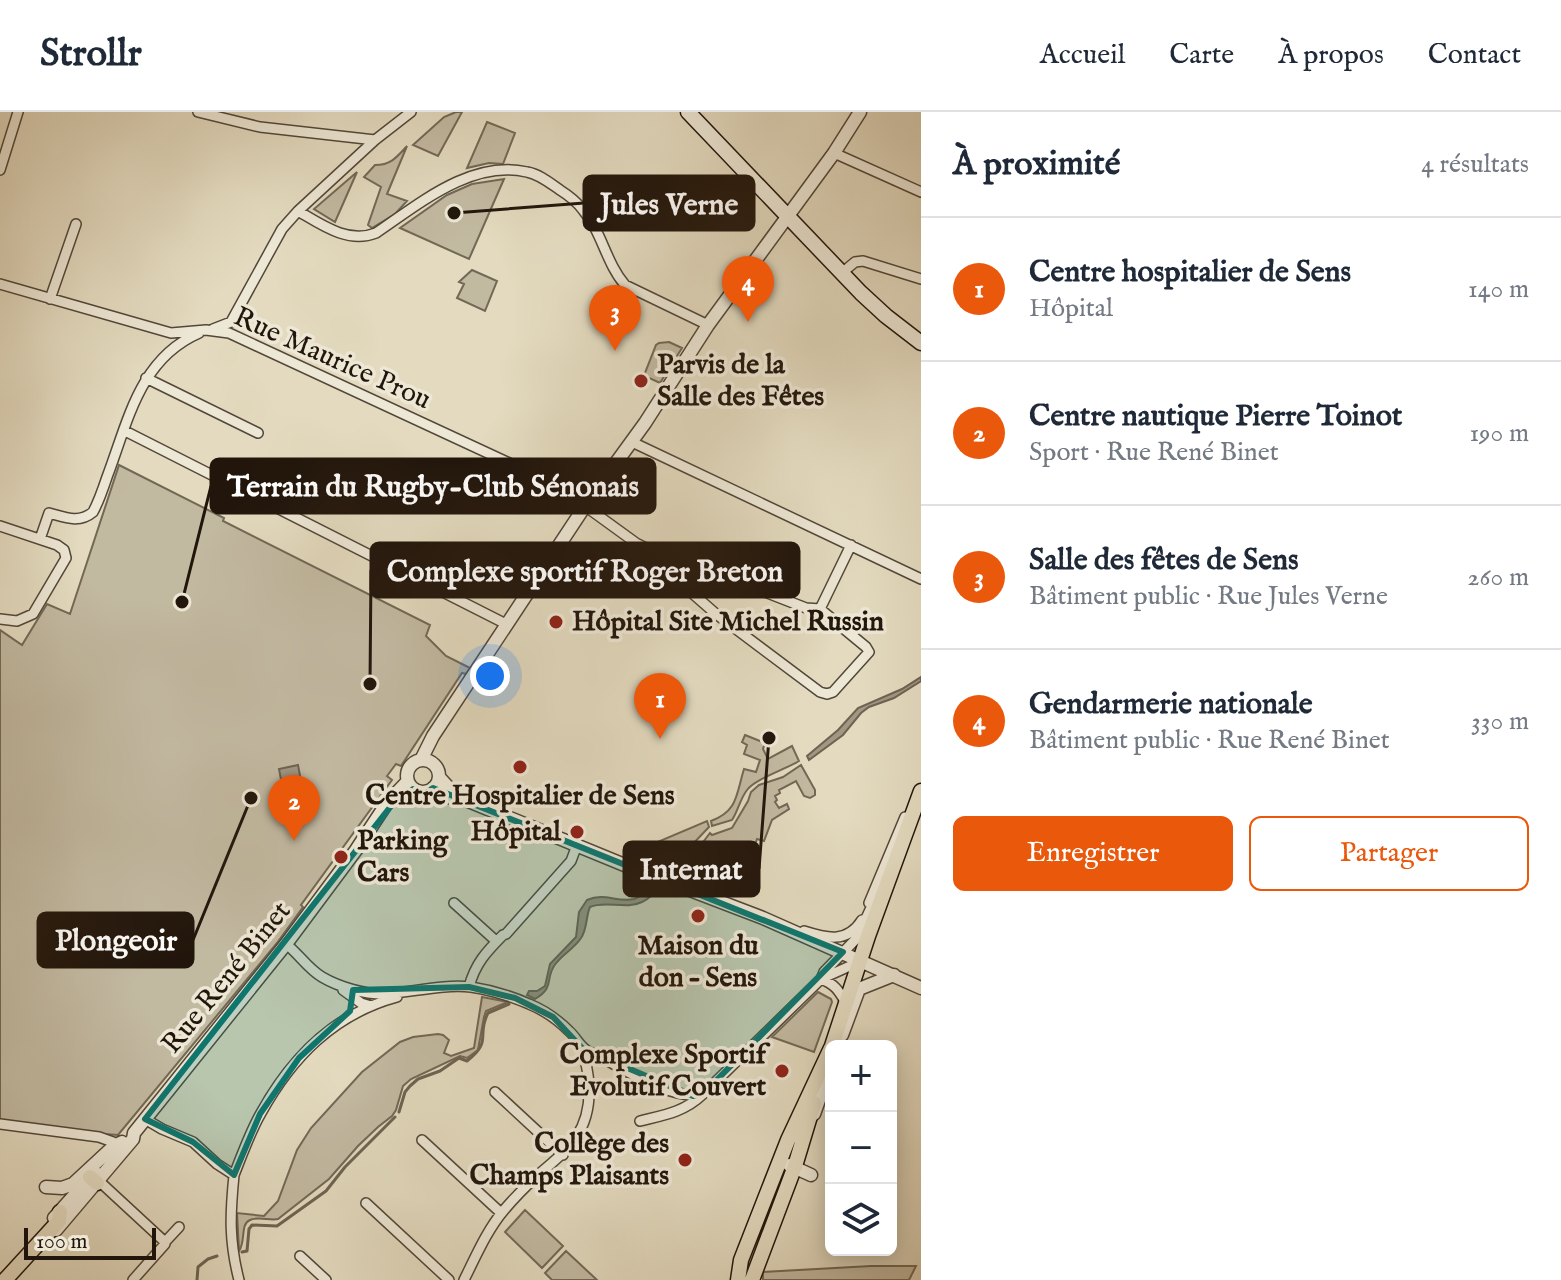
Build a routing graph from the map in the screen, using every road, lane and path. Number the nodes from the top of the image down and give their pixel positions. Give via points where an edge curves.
1 (18, 112) edge
2 (198, 112) edge
3 (411, 112) edge
4 (688, 112) edge
5 (860, 112) edge
6 (375, 140) junction
7 (834, 153) junction
8 (0, 170) edge
9 (921, 192) edge
10 (298, 211) junction
11 (787, 215) junction
12 (76, 224) dead end
13 (843, 272) junction
14 (921, 279) edge
15 (0, 284) edge
16 (50, 299) junction
17 (708, 325) junction
18 (206, 330) junction
19 (921, 343) edge
20 (146, 378) junction
21 (125, 431) junction
22 (258, 433) dead end
23 (632, 442) junction
24 (587, 503) junction
25 (0, 526) edge
26 (40, 539) junction
27 (851, 545) junction
28 (654, 552) junction
29 (921, 579) edge
30 (820, 609) junction
31 (0, 619) edge
32 (506, 624) junction
33 (427, 762) junction
34 (436, 783) junction
35 (410, 785) junction
36 (921, 790) edge
37 (577, 845) junction
38 (888, 879) junction
39 (454, 903) dead end
40 (763, 918) junction
41 (496, 941) junction
42 (286, 944) junction
43 (843, 952) junction
44 (861, 961) junction
45 (894, 975) junction
46 (821, 979) junction
47 (469, 987) junction
48 (921, 988) edge
49 (424, 989) junction
50 (352, 992) junction
51 (383, 994) junction
52 (847, 1004) junction
53 (366, 1005) junction
54 (350, 1011) junction
55 (336, 1025) junction
56 (836, 1040) edge
57 (837, 1040) edge
58 (583, 1049) junction
59 (825, 1066) edge
60 (825, 1074) edge
61 (495, 1092) dead end
62 (676, 1093) junction
63 (702, 1095) junction
64 (664, 1115) junction
65 (145, 1119) junction
66 (640, 1121) dead end
67 (0, 1124) edge
68 (134, 1133) junction
69 (422, 1140) dead end
70 (118, 1142) junction
71 (563, 1155) junction
72 (795, 1166) junction
73 (777, 1170) junction
74 (234, 1175) junction
75 (811, 1175) dead end
76 (95, 1180) junction
77 (46, 1187) dead end
78 (366, 1203) dead end
79 (60, 1212) junction
80 (501, 1213) junction
81 (179, 1227) dead end
82 (771, 1241) junction
83 (165, 1242) junction
84 (300, 1256) dead end
85 (0, 1276) edge
86 (8, 1280) edge
87 (133, 1280) edge
88 (239, 1280) edge
89 (326, 1280) edge
90 (449, 1280) edge
91 (464, 1280) edge
92 (738, 1280) edge
93 (752, 1280) edge

1 - 8 street
2 - 6 street via 260,127
3 - 6 street
4 - 11 main road
5 - 7 street
6 - 10 street
7 - 9 street
7 - 11 street
10 - 17 street via 349,236 367,237 450,186 500,170 525,171 583,210 625,285
10 - 18 street via 282,229 231,322
11 - 13 main road
11 - 17 street
12 - 16 street
13 - 14 street via 863,261
13 - 19 main road
15 - 16 street, Rue Maurice Prou
16 - 18 street, Rue Maurice Prou via 171,333
17 - 23 street
18 - 20 street via 183,340
18 - 24 street, Rue Maurice Prou via 229,333
20 - 21 street
20 - 22 street
21 - 26 street via 93,512 77,520 49,513
21 - 32 street
23 - 24 street
23 - 27 street
24 - 28 street, Rue Maurice Prou
24 - 32 street
25 - 26 street
26 - 31 street via 62,547 65,562 33,614 17,621
27 - 29 street
27 - 30 street
28 - 30 street
28 - 30 street via 716,614 827,694 869,652
32 - 33 street via 426,748
33 - 34 street via 437,769
33 - 35 street via 410,766
34 - 35 street via 421,792
34 - 37 street via 453,799
35 - 42 street, Rue René Binet via 387,803
36 - 38 main road
36 - 40 street via 912,799 860,925 828,938
37 - 40 street
37 - 41 street via 572,860
38 - 43 street via 857,938
38 - 44 main road
39 - 41 street
40 - 43 street
41 - 47 street via 474,969
42 - 50 street via 323,978
42 - 65 street, Rue René Binet
43 - 44 street
43 - 46 street
44 - 45 street
44 - 46 street
44 - 52 main road
45 - 48 street
45 - 57 street via 859,989
46 - 52 street via 838,989
46 - 63 street
47 - 49 street
47 - 58 street via 532,1005 553,1017
49 - 51 street
49 - 53 street
50 - 51 street
50 - 53 street
50 - 54 street
51 - 53 street
52 - 56 main road
53 - 54 street
53 - 55 street
54 - 55 street
55 - 74 street via 313,1042 279,1084
58 - 62 street
58 - 71 street via 589,1092 582,1127
59 - 73 main road
60 - 72 main road
61 - 71 street
62 - 63 street
62 - 64 street via 675,1105
63 - 64 street
64 - 66 street
65 - 68 street, Rue René Binet
65 - 74 street via 193,1142
67 - 70 street
68 - 70 street, Rue René Binet
68 - 76 street, Rue René Binet
69 - 80 street
70 - 76 street, Rue René Binet
70 - 77 street via 73,1184
71 - 80 street
72 - 73 street
72 - 75 street
72 - 82 main road
73 - 82 street via 763,1218
73 - 92 main road
74 - 88 street via 231,1240
76 - 79 street, Rue René Binet
76 - 83 street
76 - 86 street, Rue René Binet
78 - 90 street
79 - 85 street, Rue René Binet
79 - 86 main road via 59,1221
80 - 91 street
81 - 83 street
82 - 93 main road
83 - 87 street
84 - 89 street

